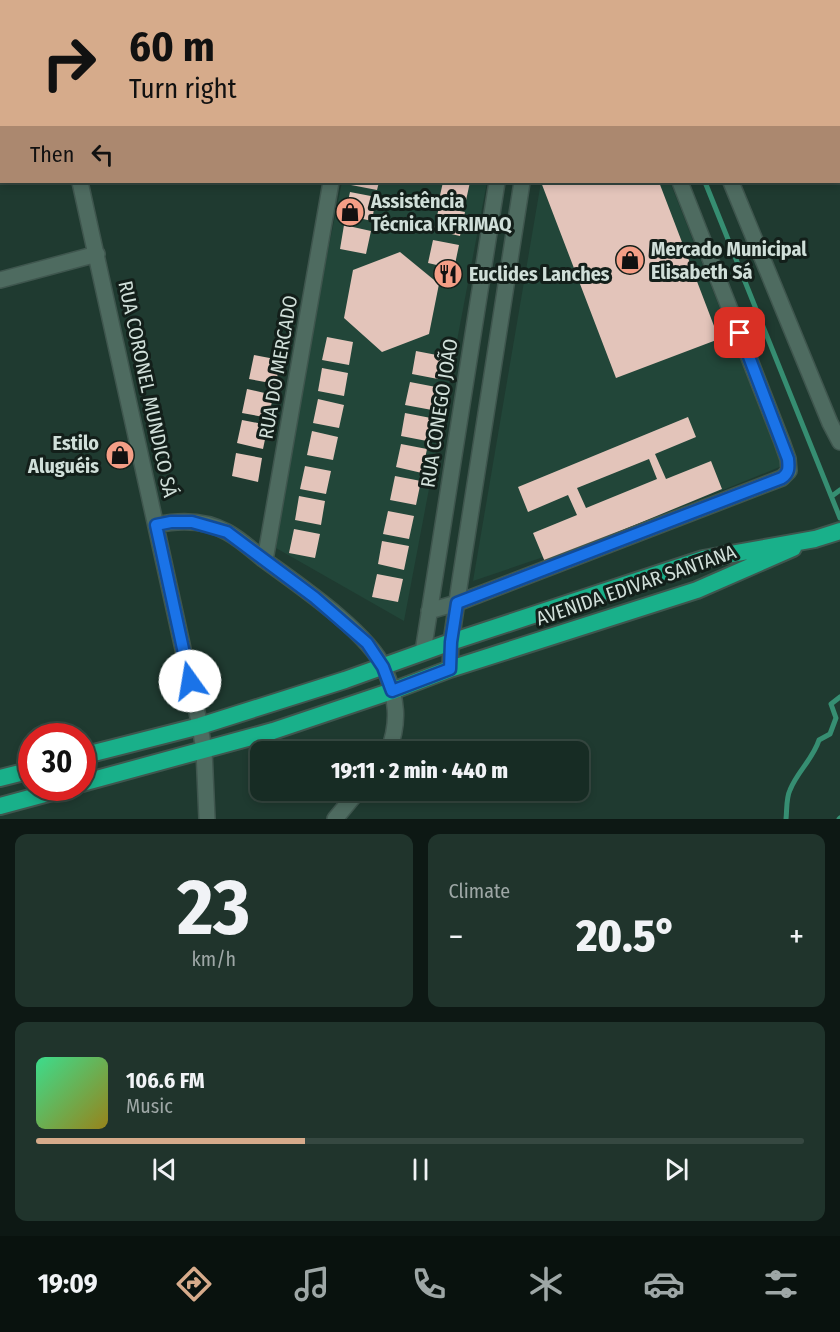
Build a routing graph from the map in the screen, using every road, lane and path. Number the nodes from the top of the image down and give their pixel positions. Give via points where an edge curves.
1 (80, 183) edge
2 (332, 183) edge
3 (497, 183) edge
4 (522, 183) edge
5 (680, 183) edge
6 (731, 183) edge
7 (97, 254) junction
8 (0, 280) edge
9 (476, 319) junction
10 (500, 321) junction
11 (840, 442) edge
12 (156, 525) junction
13 (826, 535) edge
14 (266, 560) junction
15 (457, 603) junction
16 (429, 611) junction
17 (451, 642) junction
18 (423, 652) junction
19 (383, 667) junction
20 (450, 669) junction
21 (392, 691) junction
22 (200, 726) junction
23 (392, 741) edge
24 (204, 750) junction
25 (96, 752) edge
26 (18, 774) edge
27 (0, 778) edge
28 (96, 779) edge
29 (19, 801) edge
30 (350, 801) edge
31 (0, 806) edge
32 (207, 819) edge
33 (335, 819) edge

1 - 7 street, RUA CORONEL MUNDICO SÁ
2 - 14 street, RUA DO MERCADO
3 - 9 street, RUA CONEGO JOÃO
4 - 10 street
5 - 15 street via 782,442 789,471 782,478
6 - 11 street
7 - 8 street
7 - 12 street, RUA CORONEL MUNDICO SÁ
9 - 10 street
9 - 16 street, RUA CONEGO JOÃO
10 - 15 street
12 - 14 street via 207,525 227,532
12 - 22 street, RUA CORONEL MUNDICO SÁ
13 - 17 highway, AVENIDA EDIVAR SANTANA via 703,559
13 - 20 highway, AVENIDA EDIVAR SANTANA via 697,590
14 - 19 street via 367,643
15 - 16 street
15 - 17 street
16 - 18 street, RUA CONEGO JOÃO
17 - 18 highway, AVENIDA EDIVAR SANTANA
17 - 20 street
18 - 19 highway, AVENIDA EDIVAR SANTANA
19 - 21 street
19 - 22 highway, AVENIDA EDIVAR SANTANA
20 - 21 highway, AVENIDA EDIVAR SANTANA
21 - 23 street via 397,712
21 - 24 highway, AVENIDA EDIVAR SANTANA
22 - 24 street, RUA CORONEL MUNDICO SÁ
22 - 25 highway, AVENIDA EDIVAR SANTANA
24 - 28 highway, AVENIDA EDIVAR SANTANA
24 - 32 street, RUA CORONEL MUNDICO SÁ
26 - 27 highway
29 - 31 highway
30 - 33 street

